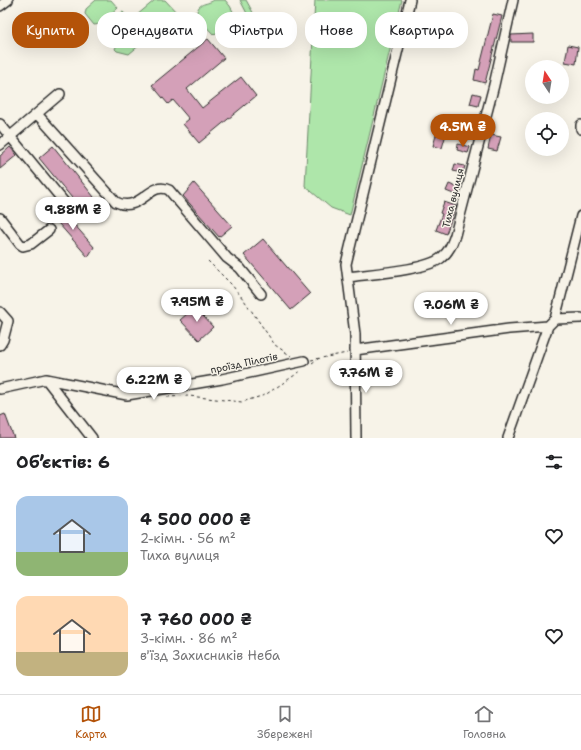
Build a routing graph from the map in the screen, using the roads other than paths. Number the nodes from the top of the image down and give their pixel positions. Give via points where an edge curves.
1 (8, 0) edge
2 (410, 0) edge
3 (513, 0) edge
4 (0, 6) edge
5 (60, 94) dead end
6 (37, 114) junction
7 (0, 124) edge
8 (581, 125) edge
9 (581, 129) edge
10 (10, 136) junction
11 (0, 145) edge
12 (74, 214) dead end
13 (581, 216) edge
14 (0, 218) edge
15 (49, 230) dead end
16 (348, 277) junction
17 (261, 294) dead end
18 (0, 312) edge
19 (581, 318) edge
20 (8, 321) junction
21 (552, 322) junction
22 (0, 330) edge
23 (0, 345) edge
24 (355, 350) junction
25 (304, 366) road end
26 (46, 379) junction
27 (0, 389) edge
28 (92, 438) edge
29 (356, 438) edge
30 (508, 438) edge

1 - 4 street
2 - 16 street via 346,264
3 - 16 street, Тиха вулиця via 494,85 450,249 440,259 426,266
5 - 6 street
6 - 10 street
6 - 17 street via 116,202 130,205 159,189 169,190
7 - 10 street
8 - 9 street
10 - 11 street
10 - 12 street
13 - 21 street
14 - 15 street via 23,246 31,244
16 - 24 street
18 - 20 street
19 - 21 street
20 - 22 street
20 - 23 street
21 - 24 street
21 - 30 street
24 - 29 street
25 - 26 street, проїзд Пілотів via 127,395
26 - 27 street, проїзд Пілотів
26 - 28 street

